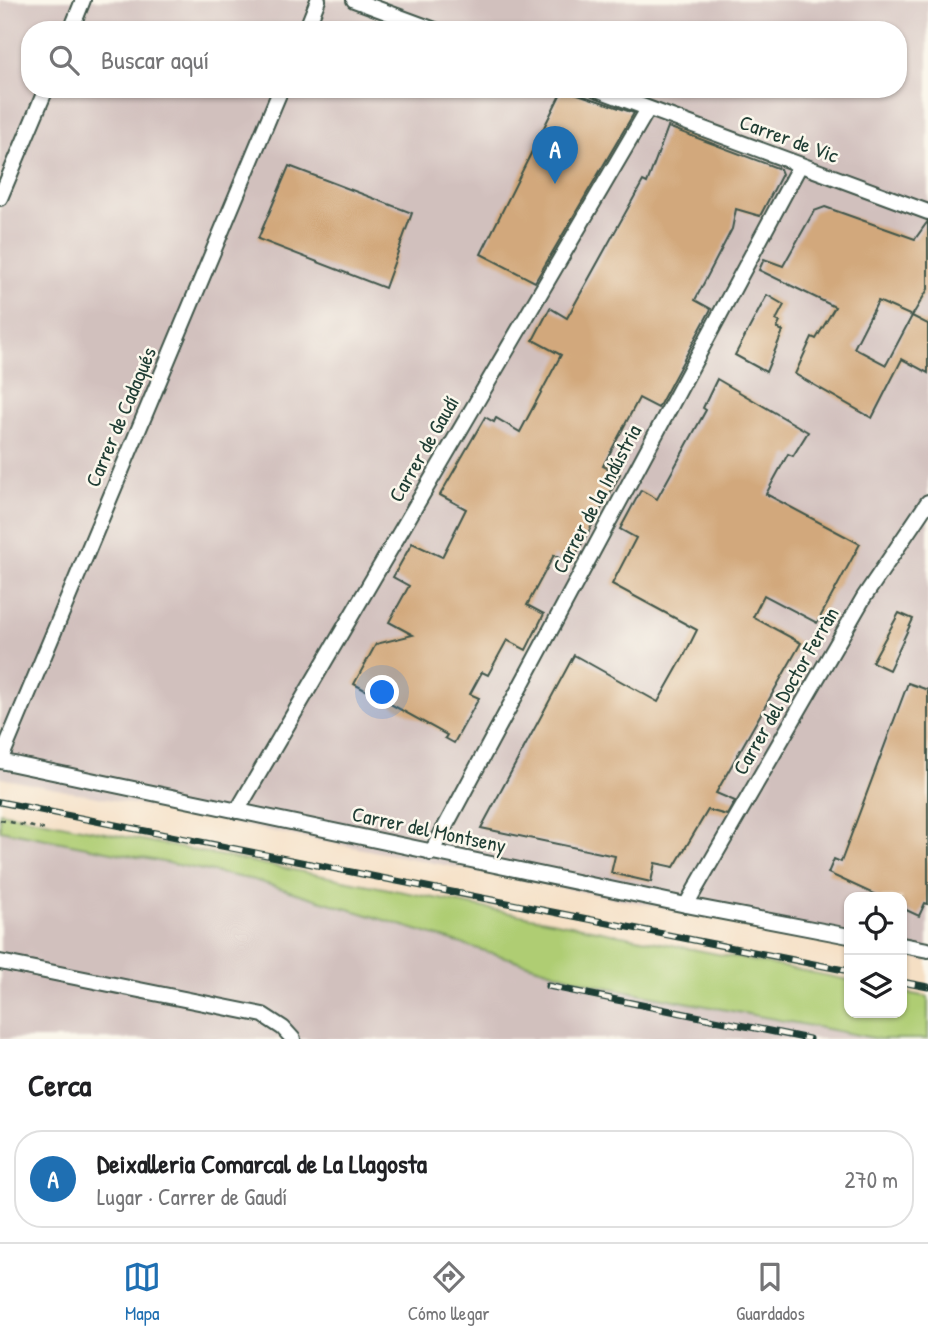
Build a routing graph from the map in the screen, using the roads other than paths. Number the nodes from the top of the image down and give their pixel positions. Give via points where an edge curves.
1 (83, 0) edge
2 (318, 0) edge
3 (355, 0) edge
4 (75, 21) edge
5 (310, 21) edge
6 (411, 21) edge
7 (42, 98) edge
8 (277, 98) edge
9 (621, 98) edge
10 (648, 108) junction
11 (800, 166) junction
12 (0, 198) edge
13 (928, 212) edge
14 (928, 502) edge
15 (0, 761) edge
16 (237, 811) junction
17 (431, 853) junction
18 (686, 905) junction
19 (844, 935) edge
20 (907, 946) edge
21 (928, 950) edge
22 (0, 962) edge
23 (293, 1039) edge

1 - 4 street
2 - 5 street
3 - 6 street
7 - 12 street
8 - 15 street, Carrer de Cadaqués
9 - 10 street, Carrer de Vic
10 - 11 street, Carrer de Vic
10 - 16 street, Carrer de Gaudí
11 - 13 street, Carrer de Vic
11 - 17 street, Carrer de la Indústria
14 - 18 street, Carrer del Doctor Ferràn via 864,597
15 - 16 street, Carrer del Montseny
16 - 17 street, Carrer del Montseny
17 - 18 street, Carrer del Montseny
18 - 19 street, Carrer del Montseny
20 - 21 street
22 - 23 street via 263,1015

